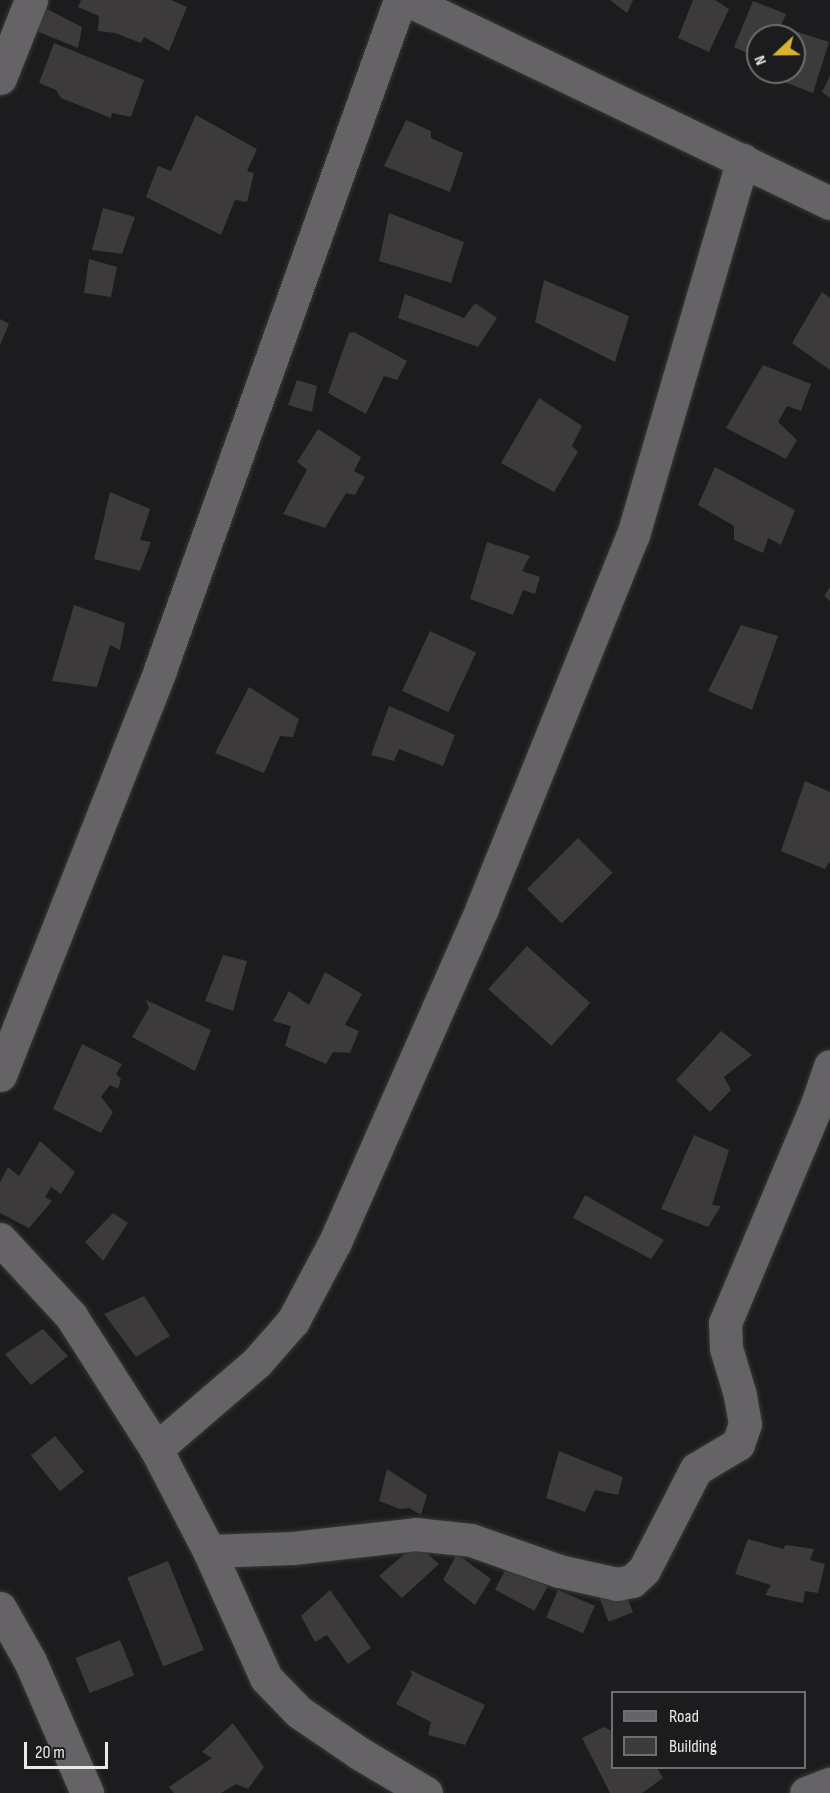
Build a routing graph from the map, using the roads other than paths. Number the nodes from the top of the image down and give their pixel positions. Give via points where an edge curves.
1 (31, 0) edge
2 (400, 0) edge
3 (408, 0) edge
4 (0, 78) edge
5 (743, 160) junction
6 (830, 203) edge
7 (830, 1066) edge
8 (0, 1075) edge
9 (0, 1239) edge
10 (156, 1449) junction
11 (209, 1551) junction
12 (0, 1608) edge
13 (830, 1784) edge
14 (87, 1793) edge
15 (426, 1793) edge
16 (806, 1793) edge

1 - 4 street
2 - 8 street via 160,670
3 - 5 street
5 - 6 street
5 - 10 street via 633,535 482,908 335,1242 293,1321 257,1362
7 - 11 street via 725,1323 726,1348 745,1424 738,1444 696,1469 644,1570 632,1581 617,1584 559,1571 471,1540 415,1534 293,1548
9 - 10 street via 71,1316
10 - 11 street
11 - 15 street via 266,1678 299,1712 359,1754
12 - 14 street via 30,1661
13 - 16 street

